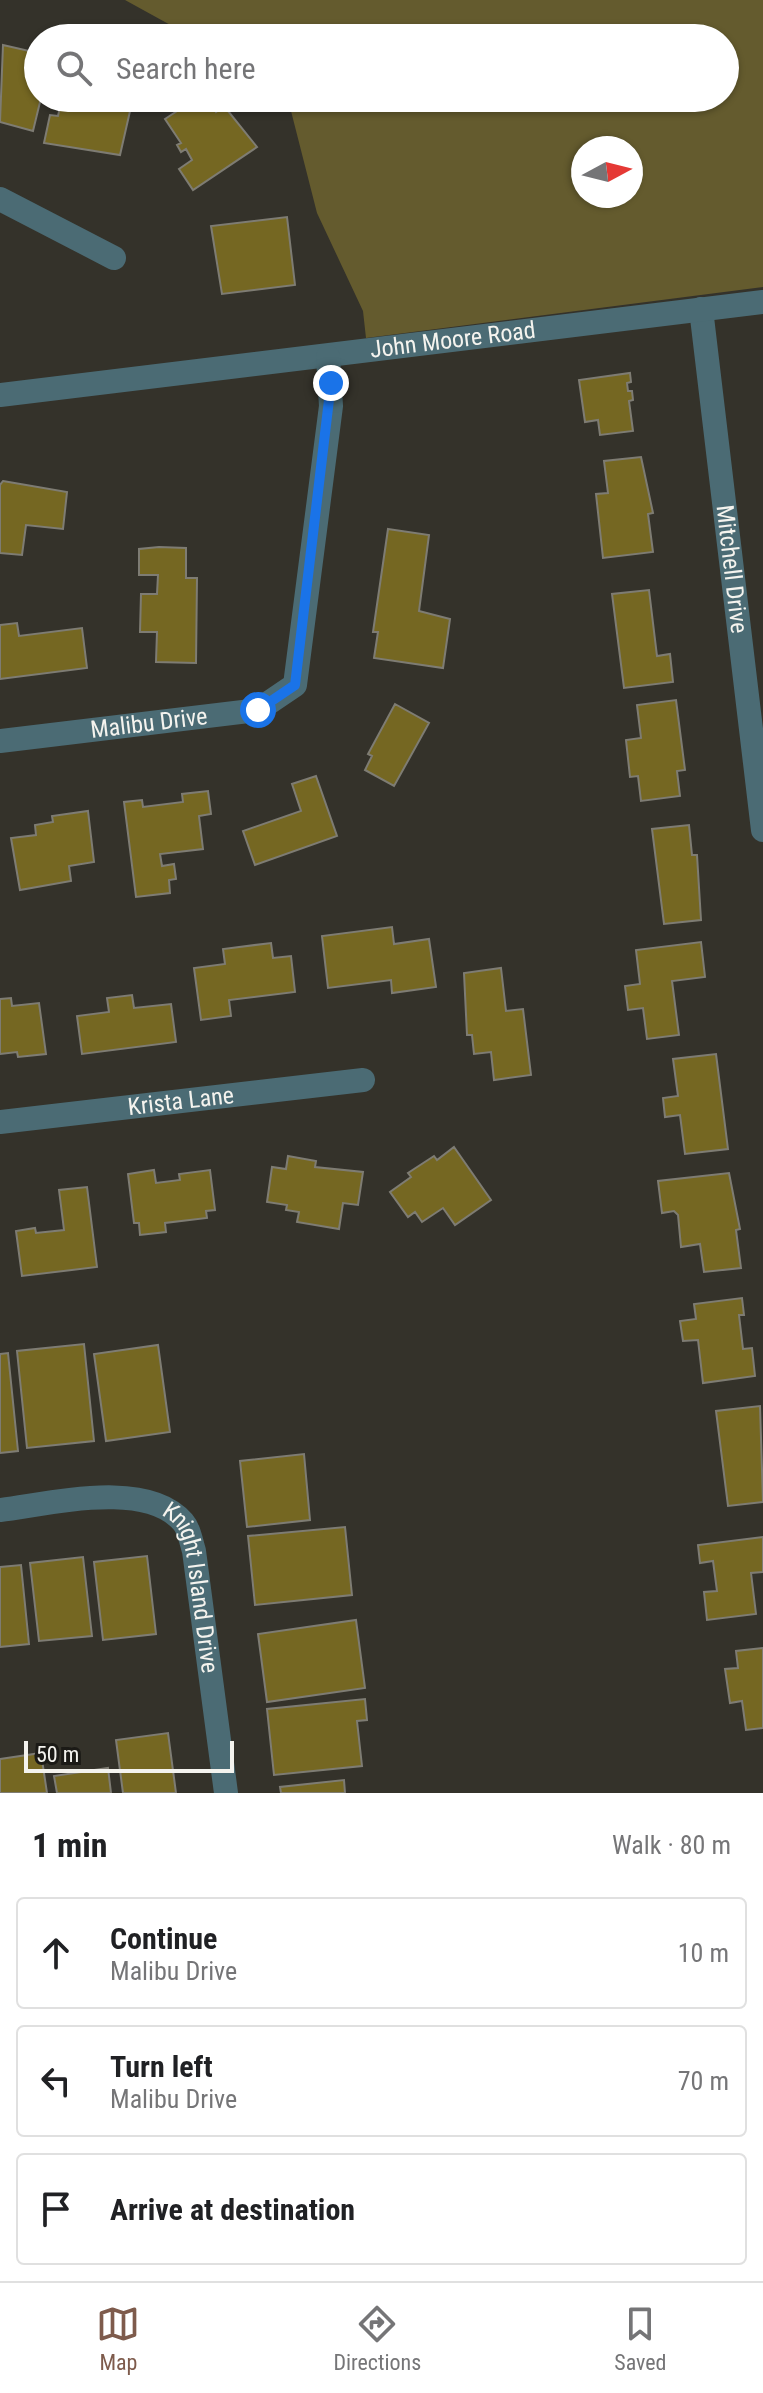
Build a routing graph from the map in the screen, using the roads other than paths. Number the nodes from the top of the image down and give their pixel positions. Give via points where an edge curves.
1 (0, 199) edge
2 (114, 258) dead end
3 (763, 302) edge
4 (701, 309) junction
5 (328, 357) junction
6 (0, 395) edge
7 (0, 741) edge
8 (763, 830) edge
9 (363, 1080) dead end
10 (0, 1122) edge
11 (0, 1510) edge
12 (226, 1793) edge

1 - 2 street
3 - 4 street, John Moore Road
4 - 5 street, John Moore Road
4 - 8 street, Mitchell Drive
5 - 6 street, John Moore Road
5 - 7 street, Malibu Drive via 331,406 295,685 258,710
9 - 10 street, Krista Lane
11 - 12 street, Knight Island Drive via 106,1498 148,1500 185,1524 194,1551

